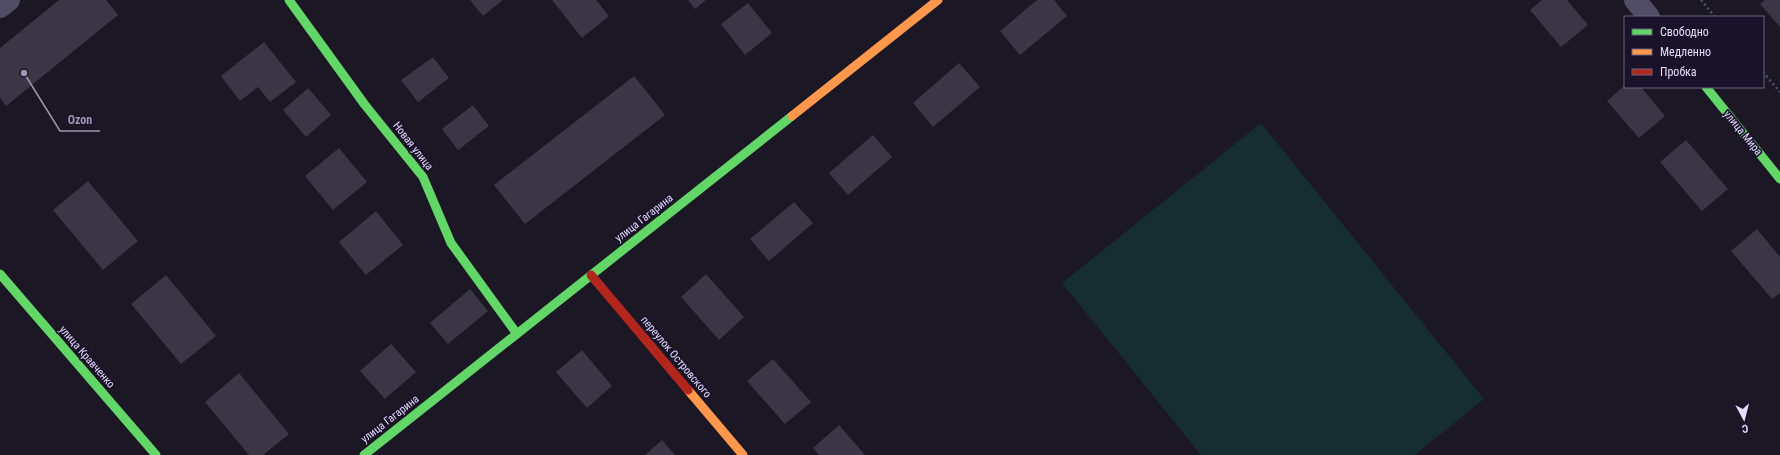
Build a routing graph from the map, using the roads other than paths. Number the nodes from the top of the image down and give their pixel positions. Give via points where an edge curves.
1 (9, 0) edge
2 (289, 0) edge
3 (938, 0) edge
4 (1635, 0) edge
5 (0, 7) edge
6 (1648, 16) edge
7 (1707, 88) edge
8 (1780, 179) edge
9 (0, 274) edge
10 (591, 275) junction
11 (517, 334) junction
12 (156, 455) edge
13 (364, 455) edge
14 (743, 455) edge

1 - 5 street
2 - 11 street, Новая улица via 365,105 423,178 451,243
3 - 10 street, улица Гагарина
4 - 6 street
7 - 8 street, улица Мира
9 - 12 street, улица Кравченко
10 - 11 street, улица Гагарина
10 - 14 street, переулок Островского
11 - 13 street, улица Гагарина

